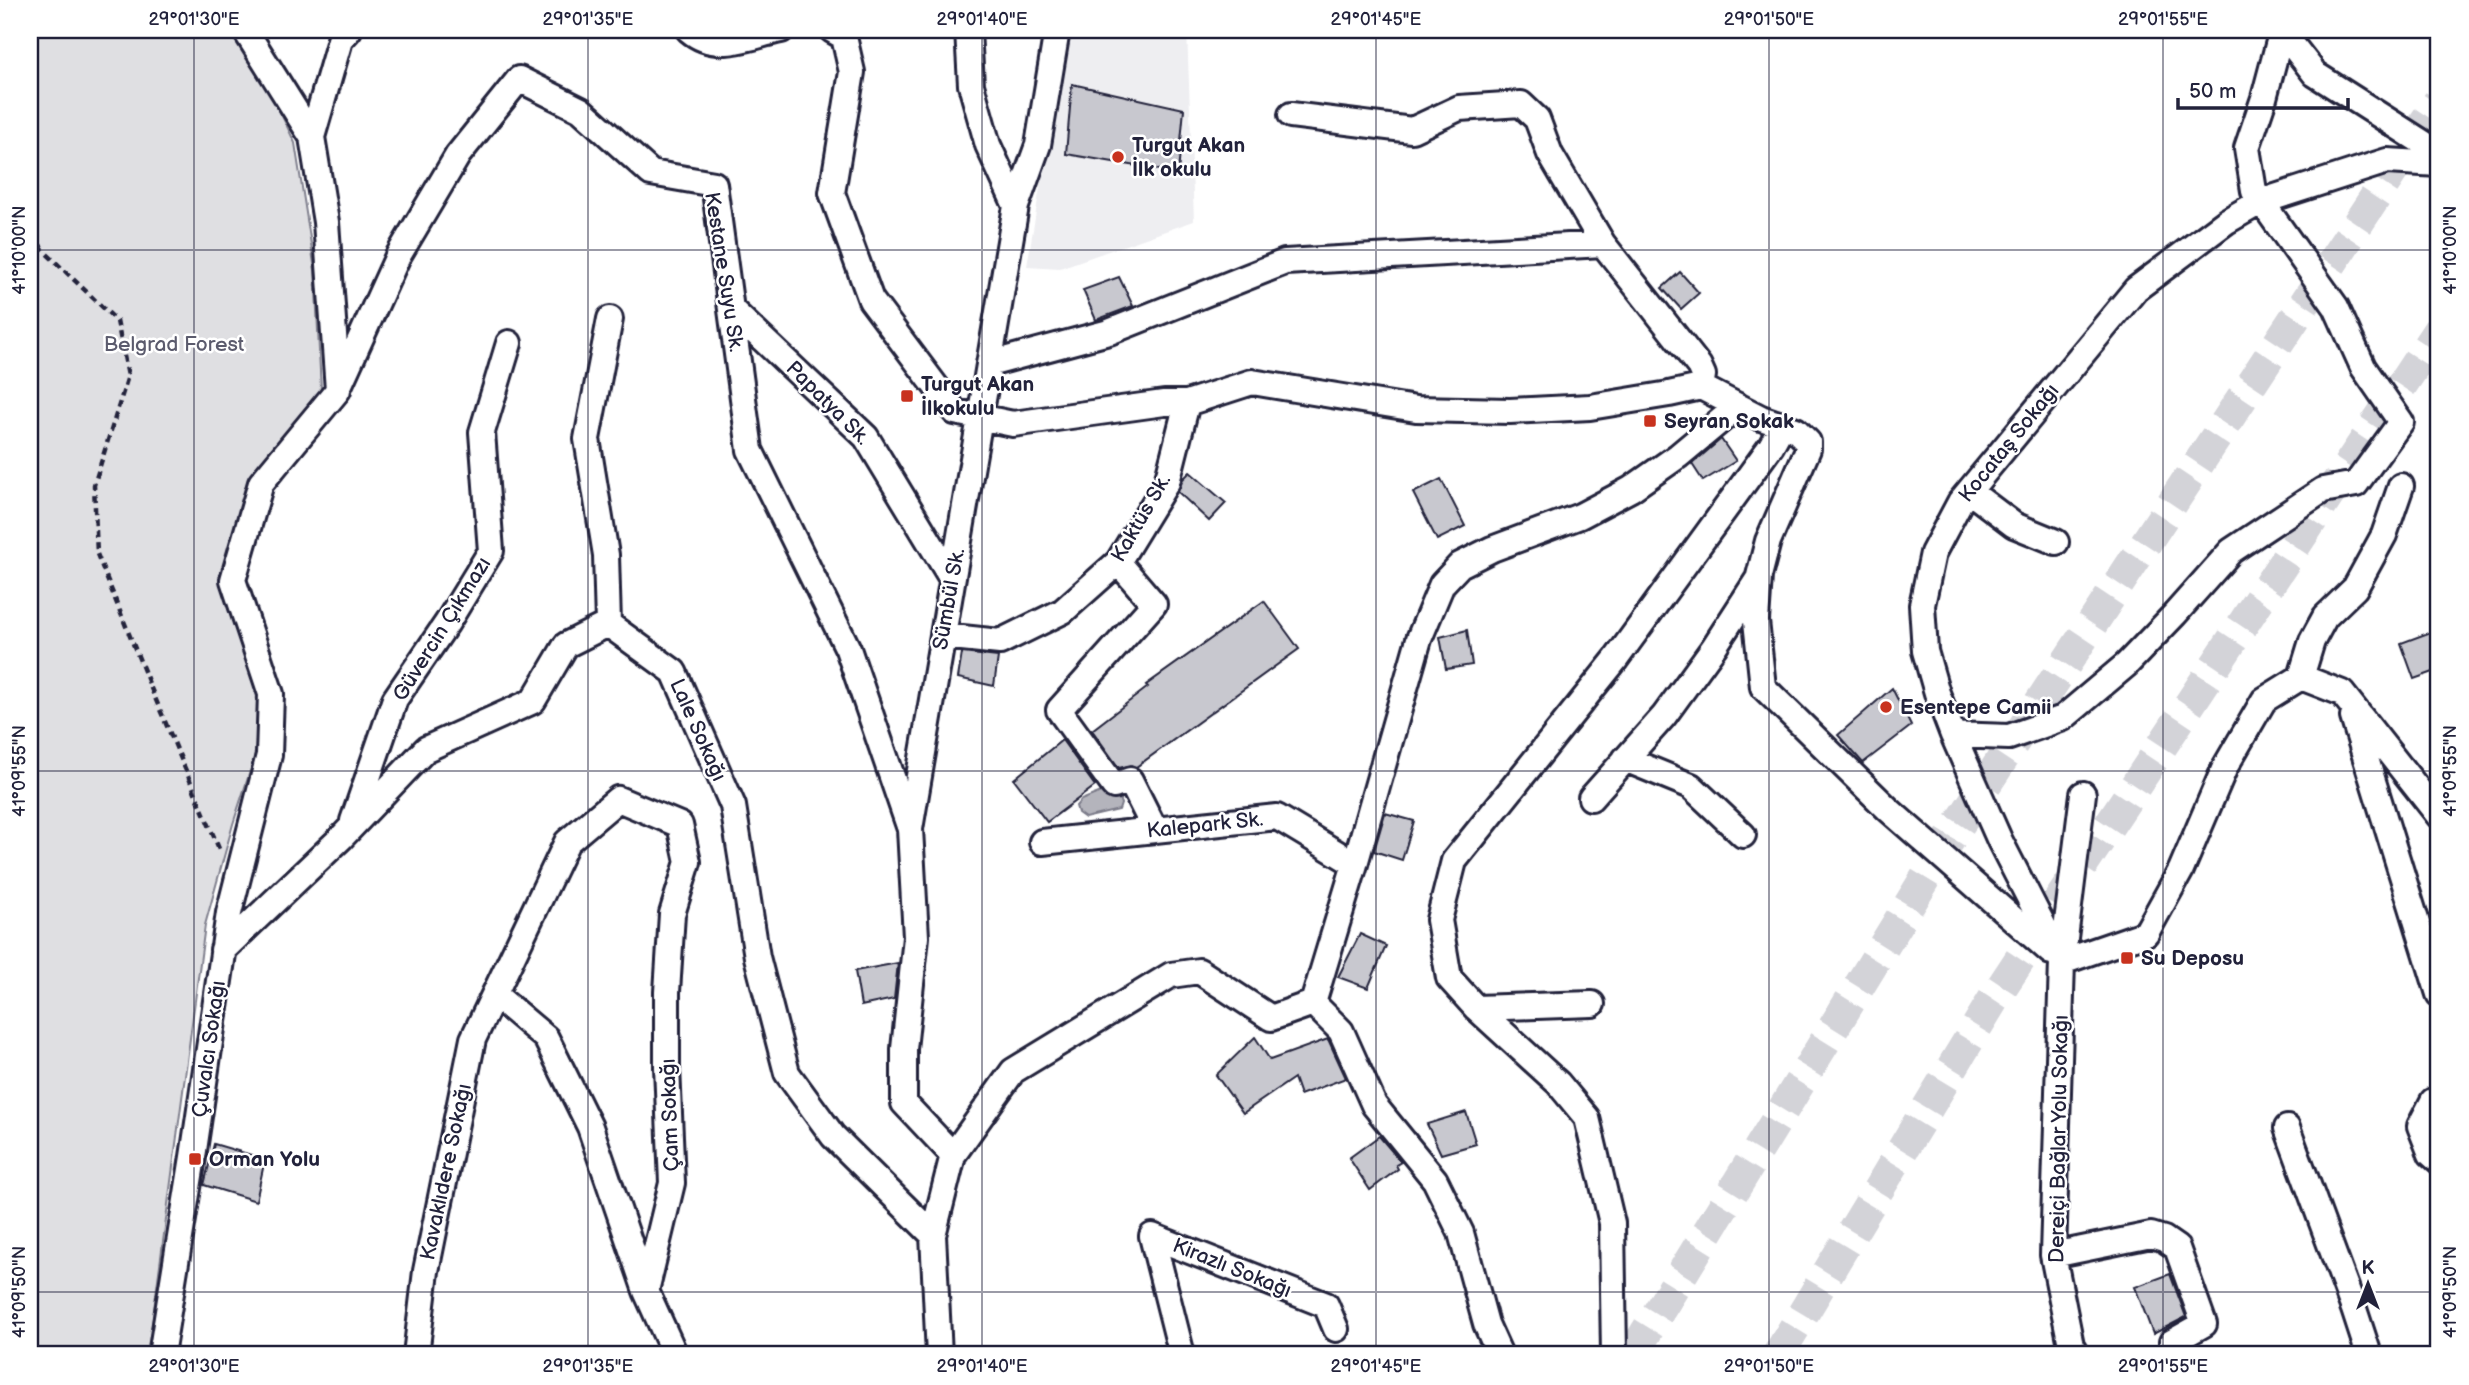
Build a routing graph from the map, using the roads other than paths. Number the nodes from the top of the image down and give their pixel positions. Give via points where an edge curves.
1 (245, 30) edge
2 (349, 30) edge
3 (689, 30) edge
4 (781, 30) edge
5 (832, 30) edge
6 (968, 30) edge
7 (1057, 30) edge
8 (2281, 31) edge
9 (1291, 115) dead end
10 (312, 137) junction
11 (2439, 153) edge
12 (2439, 164) edge
13 (2260, 202) junction
14 (1016, 206) junction
15 (1603, 244) junction
16 (732, 310) junction
17 (610, 319) dead end
18 (509, 343) dead end
19 (989, 364) junction
20 (1701, 387) junction
21 (338, 390) junction
22 (1187, 403) junction
23 (1738, 406) junction
24 (980, 417) junction
25 (1782, 426) junction
26 (2401, 486) dead end
27 (1969, 491) junction
28 (2056, 542) dead end
29 (1118, 562) junction
30 (1759, 576) junction
31 (952, 579) junction
32 (608, 624) junction
33 (943, 636) junction
34 (2301, 677) junction
35 (2348, 701) junction
36 (1953, 735) junction
37 (1625, 759) junction
38 (2083, 794) dead end
39 (1591, 798) dead end
40 (2439, 816) edge
41 (350, 828) junction
42 (910, 829) junction
43 (1155, 830) junction
44 (1743, 835) dead end
45 (1042, 842) dead end
46 (1355, 864) junction
47 (223, 950) junction
48 (2062, 962) junction
49 (2439, 994) edge
50 (495, 995) junction
51 (1312, 1003) junction
52 (1592, 1004) dead end
53 (1476, 1008) junction
54 (2439, 1099) edge
55 (2287, 1128) dead end
56 (953, 1155) junction
57 (2439, 1161) edge
58 (933, 1235) junction
59 (2053, 1255) junction
60 (646, 1291) junction
61 (1336, 1329) dead end
62 (2172, 1342) dead end
63 (161, 1355) edge
64 (416, 1355) edge
65 (675, 1355) edge
66 (939, 1355) edge
67 (1182, 1355) edge
68 (1500, 1355) edge
69 (1614, 1355) edge
70 (2077, 1355) edge
71 (2369, 1355) edge

1 - 10 street
2 - 10 street via 341,40
3 - 4 street via 723,44
5 - 24 street via 844,37 852,72 832,193 871,300 955,412
6 - 14 street via 971,85 988,145
7 - 14 street, Sümbül Sk. via 1038,145
8 - 11 street via 2315,74
8 - 13 street via 2247,148
9 - 15 street via 1412,130 1459,108 1521,104 1537,120 1550,154
10 - 21 street via 326,222
12 - 13 street, Kocataş Sokağı via 2387,161
13 - 27 street, Kocataş Sokağı via 2136,289
13 - 36 street via 2336,307 2363,367 2401,422 2356,484 2323,491 2231,551 2126,664 2063,718 2009,737
14 - 19 street, Sümbül Sk.
15 - 19 street via 1285,262 1109,332
15 - 20 street via 1699,366
16 - 21 street, Kestane Suyu Sk. via 714,184 651,173 582,110 519,79 458,155 398,256
16 - 31 street, Papatya Sk. via 866,437
16 - 42 street, Kestane Suyu Sk. via 750,450 848,649
17 - 32 street via 587,439 606,555
18 - 41 street, Güvercin Çıkmazı via 482,432 491,551 395,699
19 - 24 street, Sümbül Sk.
20 - 22 street via 1590,407 1510,411 1416,409 1252,382
20 - 23 street
21 - 47 street, Çuvalcı Sokağı via 261,483 233,580 271,694 269,755
22 - 24 street via 1013,424
22 - 29 street, Kaktüs Sk. via 1167,482
23 - 25 street
23 - 46 street via 1631,489 1580,516 1460,565 1441,584 1419,639
24 - 31 street, Sümbül Sk.
25 - 30 street via 1803,435 1808,449 1768,541
25 - 53 street via 1616,659 1454,861 1439,920 1449,978
26 - 34 street via 2384,535 2355,588 2325,617
27 - 28 street via 2014,525
27 - 36 street, Kocataş Sokağı via 1933,553 1922,605 1925,651
29 - 33 street, Kaktüs Sk. via 1063,611 1000,642
29 - 43 street via 1154,604 1059,710 1114,786 1130,780
30 - 37 street via 1664,716
30 - 48 street via 1756,621 1763,687 1889,810
31 - 33 street, Sümbül Sk.
32 - 41 street via 566,645 533,701 426,748
32 - 58 street, Lale Sokağı via 674,672 733,806 757,957 787,1073 833,1136
33 - 42 street, Sümbül Sk.
34 - 35 street via 2342,693
34 - 48 street via 2264,700 2225,767 2181,870 2146,933
35 - 40 street
35 - 49 street
36 - 48 street, Kocataş Sokağı via 2000,841
37 - 39 street
37 - 44 street via 1691,786
38 - 48 street, Dereiçi Bağlar Yolu Sokağı
41 - 47 street
42 - 56 street, Sümbül Sk. via 916,937 904,1049 904,1103
43 - 45 street, Kalepark Sk.
43 - 46 street, Kalepark Sk. via 1277,817
46 - 51 street
47 - 63 street, Çuvalcı Sokağı
48 - 59 street, Dereiçi Bağlar Yolu Sokağı
50 - 60 street via 546,1038 590,1128
50 - 60 street, Çam Sokağı via 567,842 618,799 680,825 688,862 673,914 667,992 673,1183
50 - 64 street, Kavaklıdere Sokağı via 473,1038 426,1272
51 - 56 street via 1271,1018 1199,971 1171,975 1013,1071
51 - 68 street via 1341,1031 1374,1105 1435,1180 1461,1233 1486,1324
52 - 53 street
53 - 69 street via 1558,1083 1587,1118 1612,1223
54 - 57 street via 2420,1126 2431,1154
55 - 71 street
56 - 58 street
58 - 66 street
59 - 62 street via 2151,1236 2177,1248 2204,1324
59 - 70 street, Dereiçi Bağlar Yolu Sokağı via 2071,1345
60 - 65 street
61 - 67 street, Kirazlı Sokağı via 1326,1305 1152,1236

